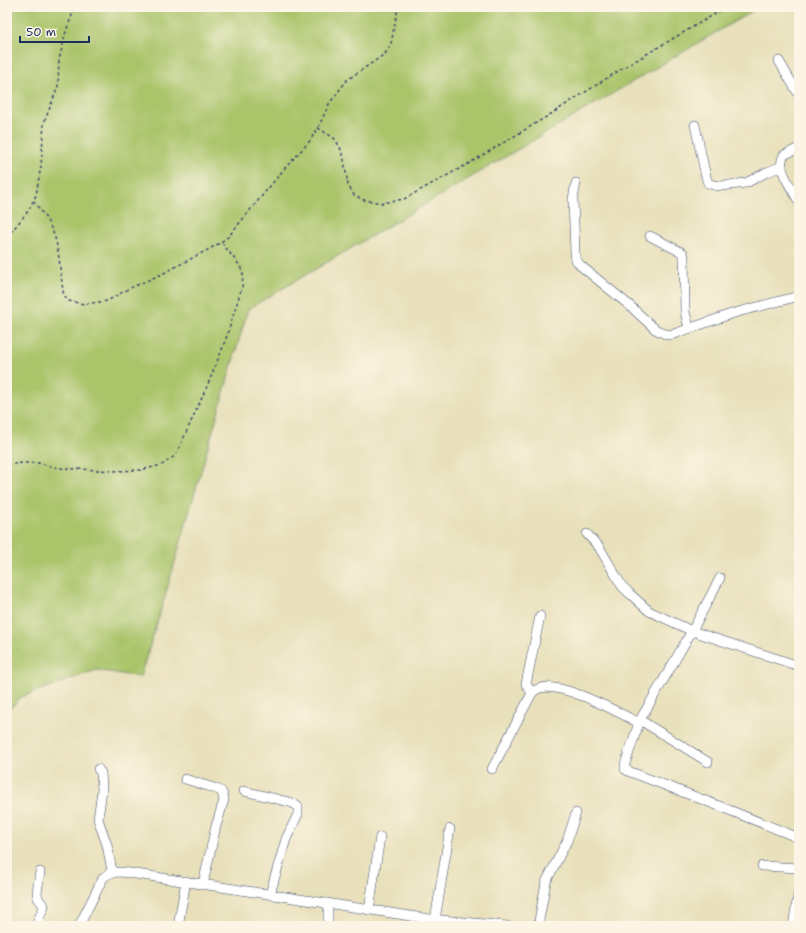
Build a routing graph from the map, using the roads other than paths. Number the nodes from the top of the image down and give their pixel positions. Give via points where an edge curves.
1 (779, 61) dead end
2 (799, 95) edge
3 (695, 125) dead end
4 (799, 148) edge
5 (782, 166) junction
6 (576, 183) dead end
7 (799, 202) edge
8 (650, 236) dead end
9 (799, 296) edge
10 (689, 328) junction
11 (587, 534) dead end
12 (720, 578) dead end
13 (540, 616) dead end
14 (692, 631) junction
15 (799, 666) edge
16 (532, 693) junction
17 (640, 721) junction
18 (708, 762) dead end
19 (98, 769) dead end
20 (492, 769) dead end
21 (185, 779) dead end
22 (244, 791) dead end
23 (576, 813) dead end
24 (450, 829) dead end
25 (380, 837) dead end
26 (799, 838) edge
27 (762, 866) dead end
28 (799, 868) edge
29 (40, 872) dead end
30 (112, 872) junction
31 (186, 881) junction
32 (204, 884) junction
33 (799, 890) edge
34 (270, 894) junction
35 (328, 903) junction
36 (369, 910) junction
37 (432, 922) edge
38 (36, 926) edge
39 (79, 926) edge
40 (178, 926) edge
41 (328, 926) edge
42 (507, 926) edge
43 (538, 926) edge
44 (793, 926) edge

1 - 2 street
3 - 5 street via 708,183 722,186 746,183
4 - 5 street via 784,155
5 - 7 street
6 - 10 street via 573,199 576,260 655,329 671,335
8 - 10 street via 683,253 685,312
9 - 10 street
11 - 14 street via 599,547 622,586 629,593 650,611
12 - 14 street
13 - 16 street via 526,684
14 - 15 street
14 - 17 street
16 - 17 street via 539,688 546,688 576,694
16 - 20 street
17 - 18 street
17 - 26 street via 625,764 628,772
19 - 30 street via 101,773 102,790 98,819 107,845
21 - 32 street via 214,788 223,795 224,800
22 - 34 street via 292,803 298,807 298,814 286,839
23 - 43 street via 567,841 546,882
24 - 37 street
25 - 36 street
27 - 28 street
29 - 38 street via 36,893 44,906
30 - 31 street
30 - 39 street via 103,878
31 - 32 street
31 - 40 street
32 - 34 street
33 - 44 street
34 - 35 street
35 - 36 street
35 - 41 street
36 - 37 street
37 - 42 street

